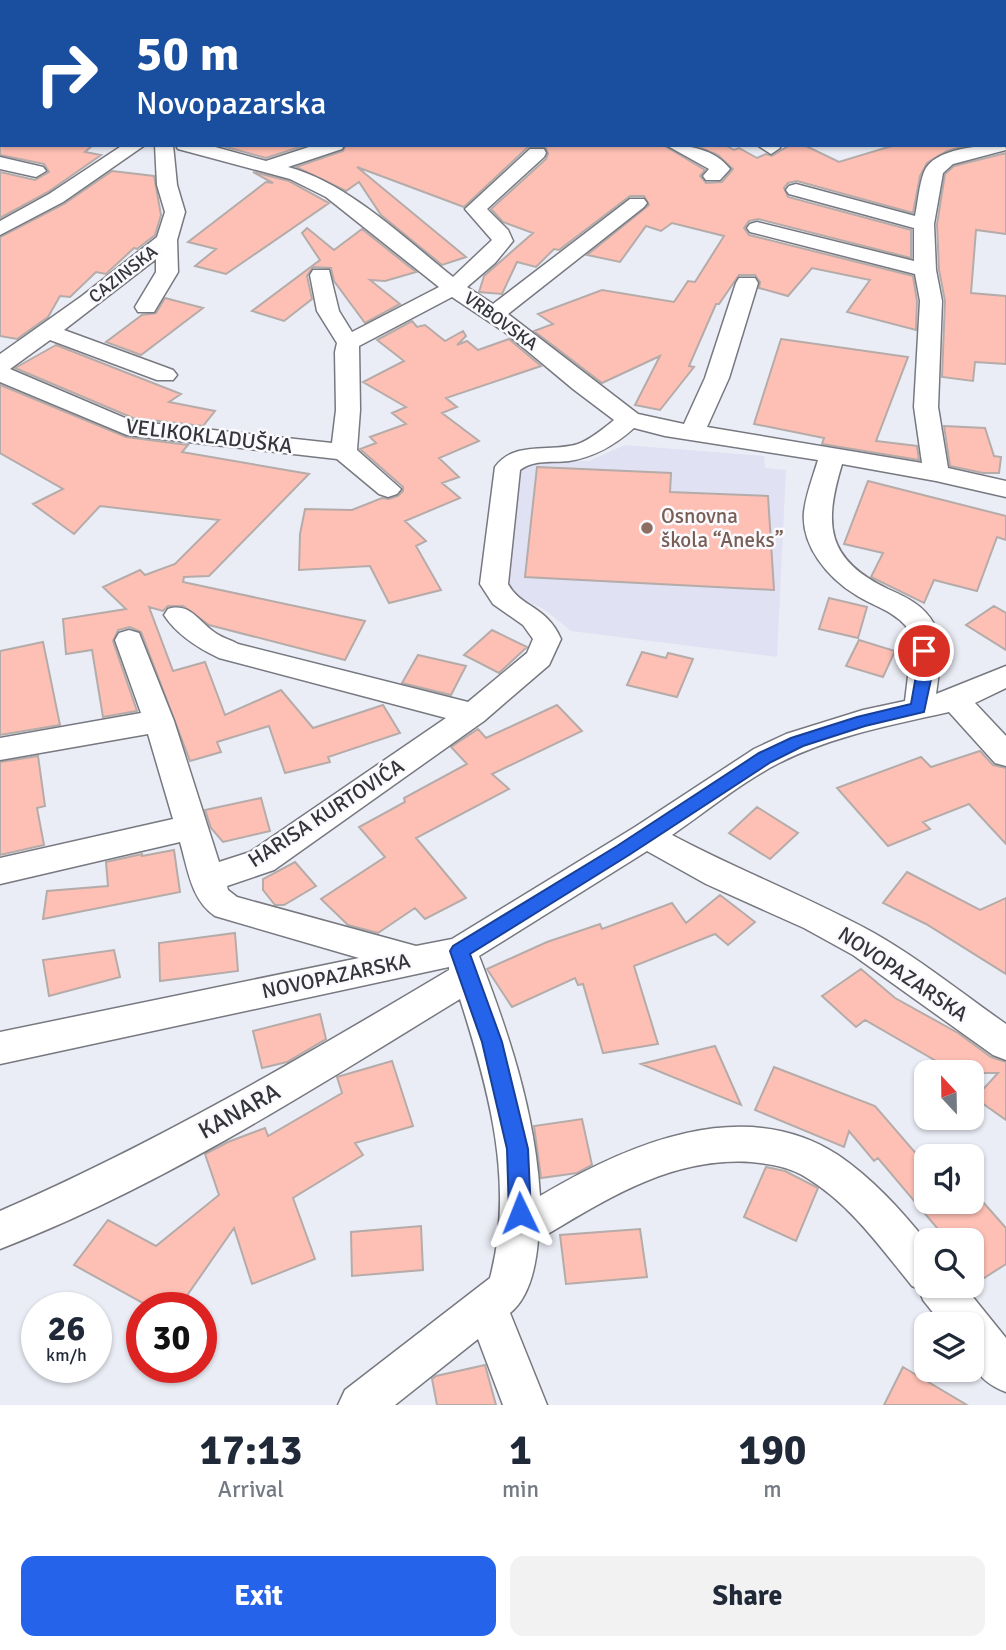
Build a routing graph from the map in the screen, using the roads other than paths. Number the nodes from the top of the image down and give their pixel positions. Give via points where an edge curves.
1 (132, 147) edge
2 (164, 147) edge
3 (193, 147) edge
4 (329, 147) edge
5 (679, 147) edge
6 (996, 147) edge
7 (537, 153) dead end
8 (0, 163) edge
9 (270, 166) junction
10 (36, 171) dead end
11 (713, 176) dead end
12 (796, 190) dead end
13 (637, 203) dead end
14 (924, 224) junction
15 (757, 228) dead end
16 (0, 229) edge
17 (167, 240) junction
18 (925, 270) junction
19 (321, 275) dead end
20 (747, 283) dead end
21 (454, 288) junction
22 (146, 307) dead end
23 (495, 313) junction
24 (47, 331) junction
25 (349, 342) junction
26 (0, 365) edge
27 (0, 373) edge
28 (165, 375) dead end
29 (629, 419) junction
30 (692, 432) junction
31 (344, 452) junction
32 (832, 455) junction
33 (936, 473) junction
34 (388, 489) dead end
35 (1006, 489) edge
36 (178, 615) dead end
37 (129, 640) dead end
38 (1006, 676) edge
39 (955, 700) junction
40 (919, 708) junction
41 (473, 714) junction
42 (159, 721) junction
43 (0, 749) edge
44 (1006, 755) edge
45 (191, 827) junction
46 (646, 836) junction
47 (0, 871) edge
48 (208, 879) junction
49 (414, 959) junction
50 (464, 964) junction
51 (1006, 1044) edge
52 (0, 1048) edge
53 (520, 1229) junction
54 (0, 1230) edge
55 (914, 1257) edge
56 (947, 1298) edge
57 (487, 1308) junction
58 (958, 1312) edge
59 (984, 1344) edge
60 (1006, 1371) edge
61 (360, 1405) edge
62 (525, 1405) edge

1 - 16 street
2 - 17 street, CAZINSKA via 175,212
3 - 9 street, VRBOVSKA
4 - 9 street
5 - 11 street via 716,165 720,169
6 - 14 street via 946,160 934,171
7 - 21 street via 475,209 503,241
8 - 10 street
9 - 21 street, VRBOVSKA via 333,193
12 - 14 street
13 - 23 street
14 - 18 street
15 - 18 street
17 - 22 street via 167,272
17 - 24 street, CAZINSKA
18 - 33 street via 930,302 926,407
19 - 25 street via 326,311
20 - 30 street via 717,378
21 - 23 street, VRBOVSKA
21 - 25 street
23 - 29 street, VRBOVSKA
24 - 26 street, CAZINSKA
24 - 28 street
25 - 31 street
27 - 31 street, VELIKOKLADUŠKA via 127,428
29 - 30 street, VRBOVSKA
29 - 41 street, HARISA KURTOVIĆA via 579,452 532,455 508,467 494,584 504,601 540,625 547,639 539,659
30 - 32 street, VRBOVSKA
31 - 34 street
32 - 33 street, VRBOVSKA
32 - 40 street via 817,518 822,545 836,564 866,589 915,617 923,632 925,670
33 - 35 street, VRBOVSKA
36 - 41 street via 206,640 229,651
37 - 42 street
38 - 39 street, NOVOPAZARSKA
39 - 40 street, NOVOPAZARSKA
39 - 44 street
40 - 46 street, NOVOPAZARSKA via 797,742
41 - 48 street, HARISA KURTOVIĆA via 262,861
42 - 43 street
42 - 45 street
45 - 47 street
45 - 48 street
46 - 50 street, NOVOPAZARSKA
46 - 51 street, NOVOPAZARSKA via 718,875 841,931
48 - 49 street via 214,898 227,907
49 - 50 street, NOVOPAZARSKA
49 - 52 street, NOVOPAZARSKA
50 - 53 street via 492,1042 517,1149
50 - 54 street, KANARA via 257,1103 89,1191
53 - 55 street via 593,1186 657,1157 727,1144 774,1146 820,1165 877,1212
53 - 57 street via 517,1262 507,1290
56 - 58 street
57 - 61 street
57 - 62 street
59 - 60 street

